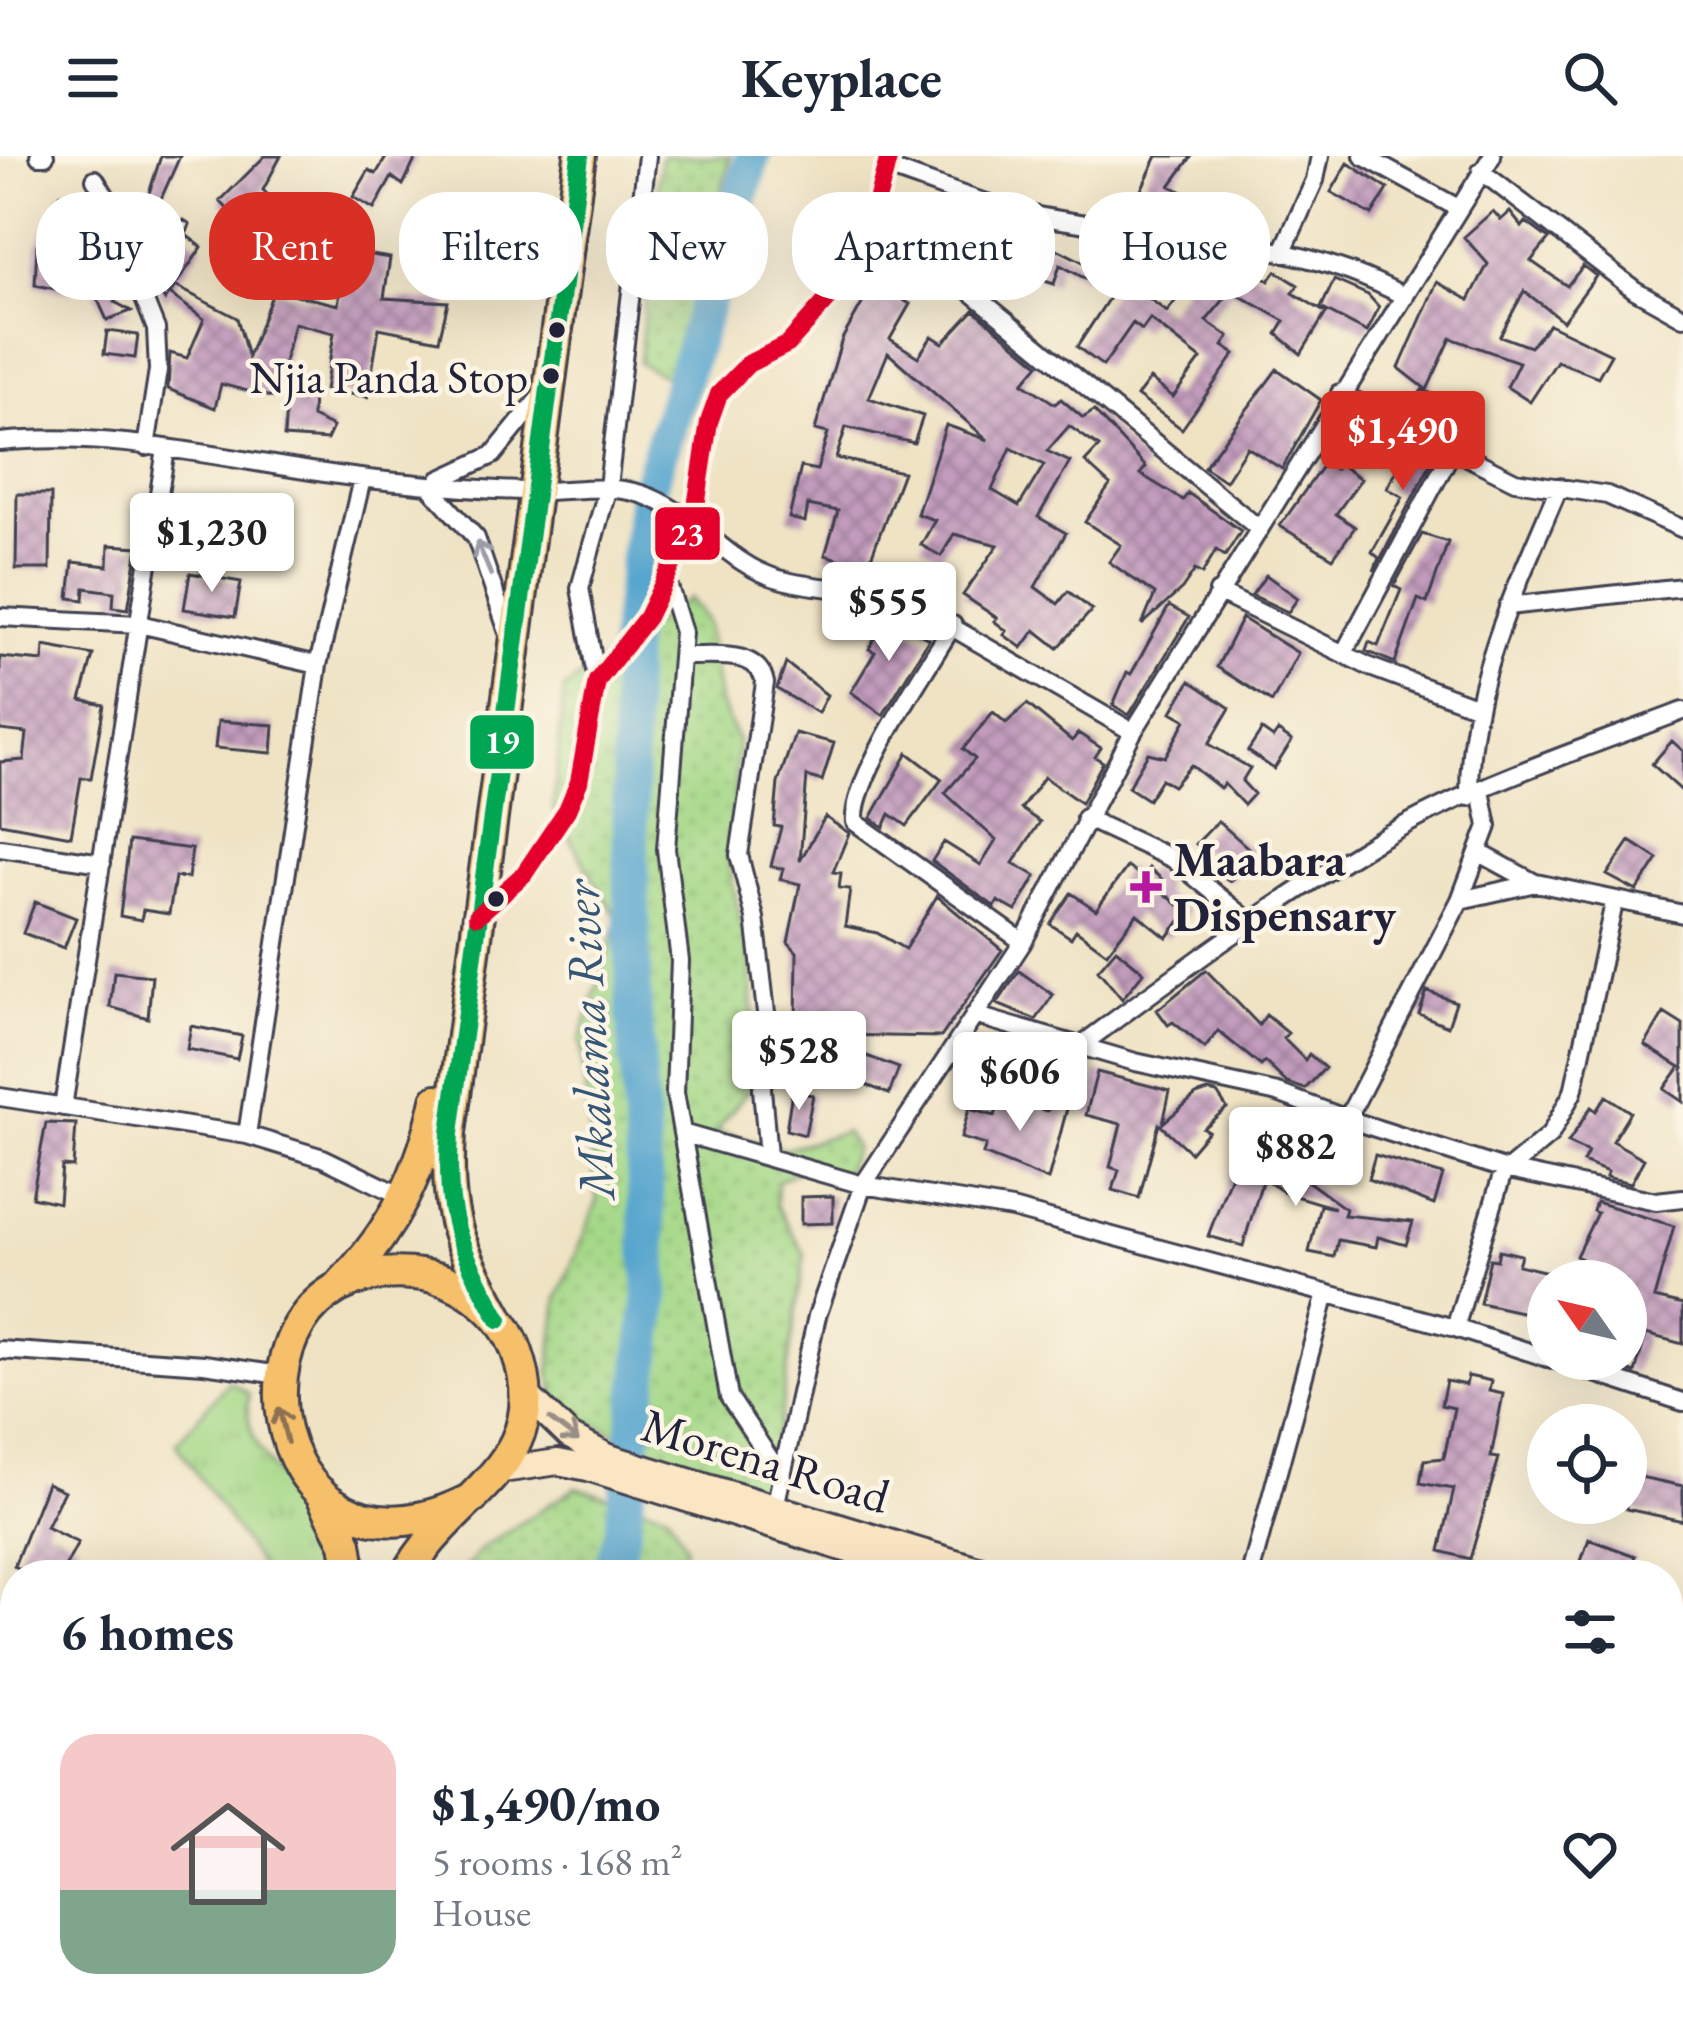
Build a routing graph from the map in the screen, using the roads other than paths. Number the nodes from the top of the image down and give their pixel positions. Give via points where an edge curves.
1 (580, 156) edge
2 (647, 156) edge
3 (1319, 156) edge
4 (1363, 156) edge
5 (888, 162) edge
6 (1486, 164) edge
7 (95, 179) dead end
8 (880, 192) edge
9 (1458, 208) junction
10 (1282, 253) junction
11 (1405, 297) junction
12 (826, 300) edge
13 (981, 300) edge
14 (1683, 317) edge
15 (549, 384) junction
16 (1340, 393) junction
17 (0, 442) edge
18 (146, 446) junction
19 (166, 449) junction
20 (1452, 451) junction
21 (362, 479) junction
22 (427, 484) junction
23 (608, 487) junction
24 (1559, 487) junction
25 (535, 491) junction
26 (694, 520) junction
27 (1257, 527) junction
28 (1683, 530) edge
29 (666, 577) junction
30 (1683, 587) edge
31 (1218, 592) junction
32 (1508, 606) junction
33 (0, 616) edge
34 (139, 624) junction
35 (953, 626) junction
36 (513, 648) junction
37 (1344, 653) junction
38 (683, 656) junction
39 (318, 665) junction
40 (597, 681) junction
41 (1475, 706) junction
42 (1683, 711) edge
43 (1133, 732) junction
44 (1475, 794) junction
45 (1084, 818) junction
46 (0, 848) edge
47 (1480, 853) junction
48 (102, 863) junction
49 (1536, 883) junction
50 (1460, 900) junction
51 (1614, 903) junction
52 (1683, 914) edge
53 (1250, 921) junction
54 (475, 923) junction
55 (1023, 942) junction
56 (974, 1015) junction
57 (1080, 1046) junction
58 (0, 1097) edge
59 (63, 1107) junction
60 (1347, 1119) junction
61 (682, 1133) junction
62 (247, 1135) junction
63 (768, 1156) junction
64 (1506, 1170) junction
65 (863, 1184) junction
66 (406, 1198) junction
67 (1683, 1198) edge
68 (1327, 1294) junction
69 (330, 1296) junction
70 (499, 1319) junction
71 (1455, 1328) junction
72 (0, 1350) edge
73 (1527, 1351) edge
74 (280, 1375) junction
75 (1616, 1380) edge
76 (526, 1394) junction
77 (1683, 1402) edge
78 (607, 1465) junction
79 (502, 1470) junction
80 (782, 1477) junction
81 (674, 1486) junction
82 (319, 1490) junction
83 (473, 1498) junction
84 (775, 1508) junction
85 (349, 1560) edge
86 (417, 1560) edge
87 (885, 1560) edge
88 (948, 1560) edge
89 (1254, 1560) edge

1 - 15 highway
2 - 23 street
3 - 10 street
4 - 9 street
5 - 8 street
5 - 10 street via 1022,213
6 - 9 street
6 - 14 street via 1635,290
7 - 18 street via 119,217 156,329
9 - 11 street
10 - 11 street
11 - 16 street
12 - 26 street via 788,344 732,376 719,394
13 - 27 street
15 - 22 street via 493,454
15 - 25 highway
16 - 20 street
16 - 27 street
17 - 18 street
18 - 19 street
19 - 21 street
19 - 34 street
20 - 24 street via 1515,481
20 - 37 street
21 - 22 street
21 - 39 street
22 - 25 street
36 -> 22 street via 476,538
23 - 25 street
23 - 26 street
23 - 40 street via 580,588
24 - 28 street via 1628,502
24 - 32 street
25 - 36 highway
26 - 29 street
26 - 35 street via 734,557 777,579 884,592
27 - 31 street
29 - 38 street
29 - 40 street
30 - 32 street
31 - 37 street
31 - 43 street
32 - 41 street
33 - 34 street
34 - 39 street
34 - 48 street
35 - 43 street
35 - 55 street via 887,735 854,808 856,822
36 - 54 highway
37 - 41 street
38 - 61 street via 666,849 680,961 675,1093
38 - 63 street via 752,659 765,682 739,856 767,1021
39 - 62 street
40 - 54 street via 567,811 524,874
41 - 44 street
42 - 44 street
43 - 45 street
44 - 47 street via 1488,826
44 - 53 street via 1367,846
45 - 53 street via 1173,859
45 - 55 street
46 - 48 street
47 - 49 street
47 - 50 street
48 - 59 street
49 - 50 street
49 - 51 street
50 - 60 street
51 - 52 street
51 - 64 street via 1573,1092 1550,1135
53 - 57 street
54 - 66 highway via 423,1160
54 - 70 highway via 446,1198 459,1246
55 - 56 street
56 - 57 street
56 - 65 street
57 - 60 street via 1278,1093
58 - 59 street
59 - 62 street
60 - 64 street
61 - 63 street
61 - 80 street via 729,1397
62 - 66 street via 323,1158
63 - 65 street
64 - 67 street via 1655,1201
64 - 71 street
65 - 68 street via 1012,1209
65 - 80 street via 817,1316
66 - 69 highway via 376,1247
68 - 71 street
68 - 89 street
69 - 70 highway via 400,1272 438,1277
69 - 74 highway via 307,1318
70 - 76 highway
71 - 73 street
72 - 74 street
82 -> 74 highway via 284,1438
75 - 77 street
76 -> 78 main road, Morena Road
76 - 79 highway via 524,1421
78 - 79 main road, Morena Road
78 - 81 main road, Morena Road
79 - 83 highway
80 - 84 street
81 - 84 main road, Morena Road
81 - 87 main road, Morena Road
82 - 83 highway via 346,1509 411,1521
82 - 85 highway
83 - 86 highway
84 - 88 main road, Morena Road

